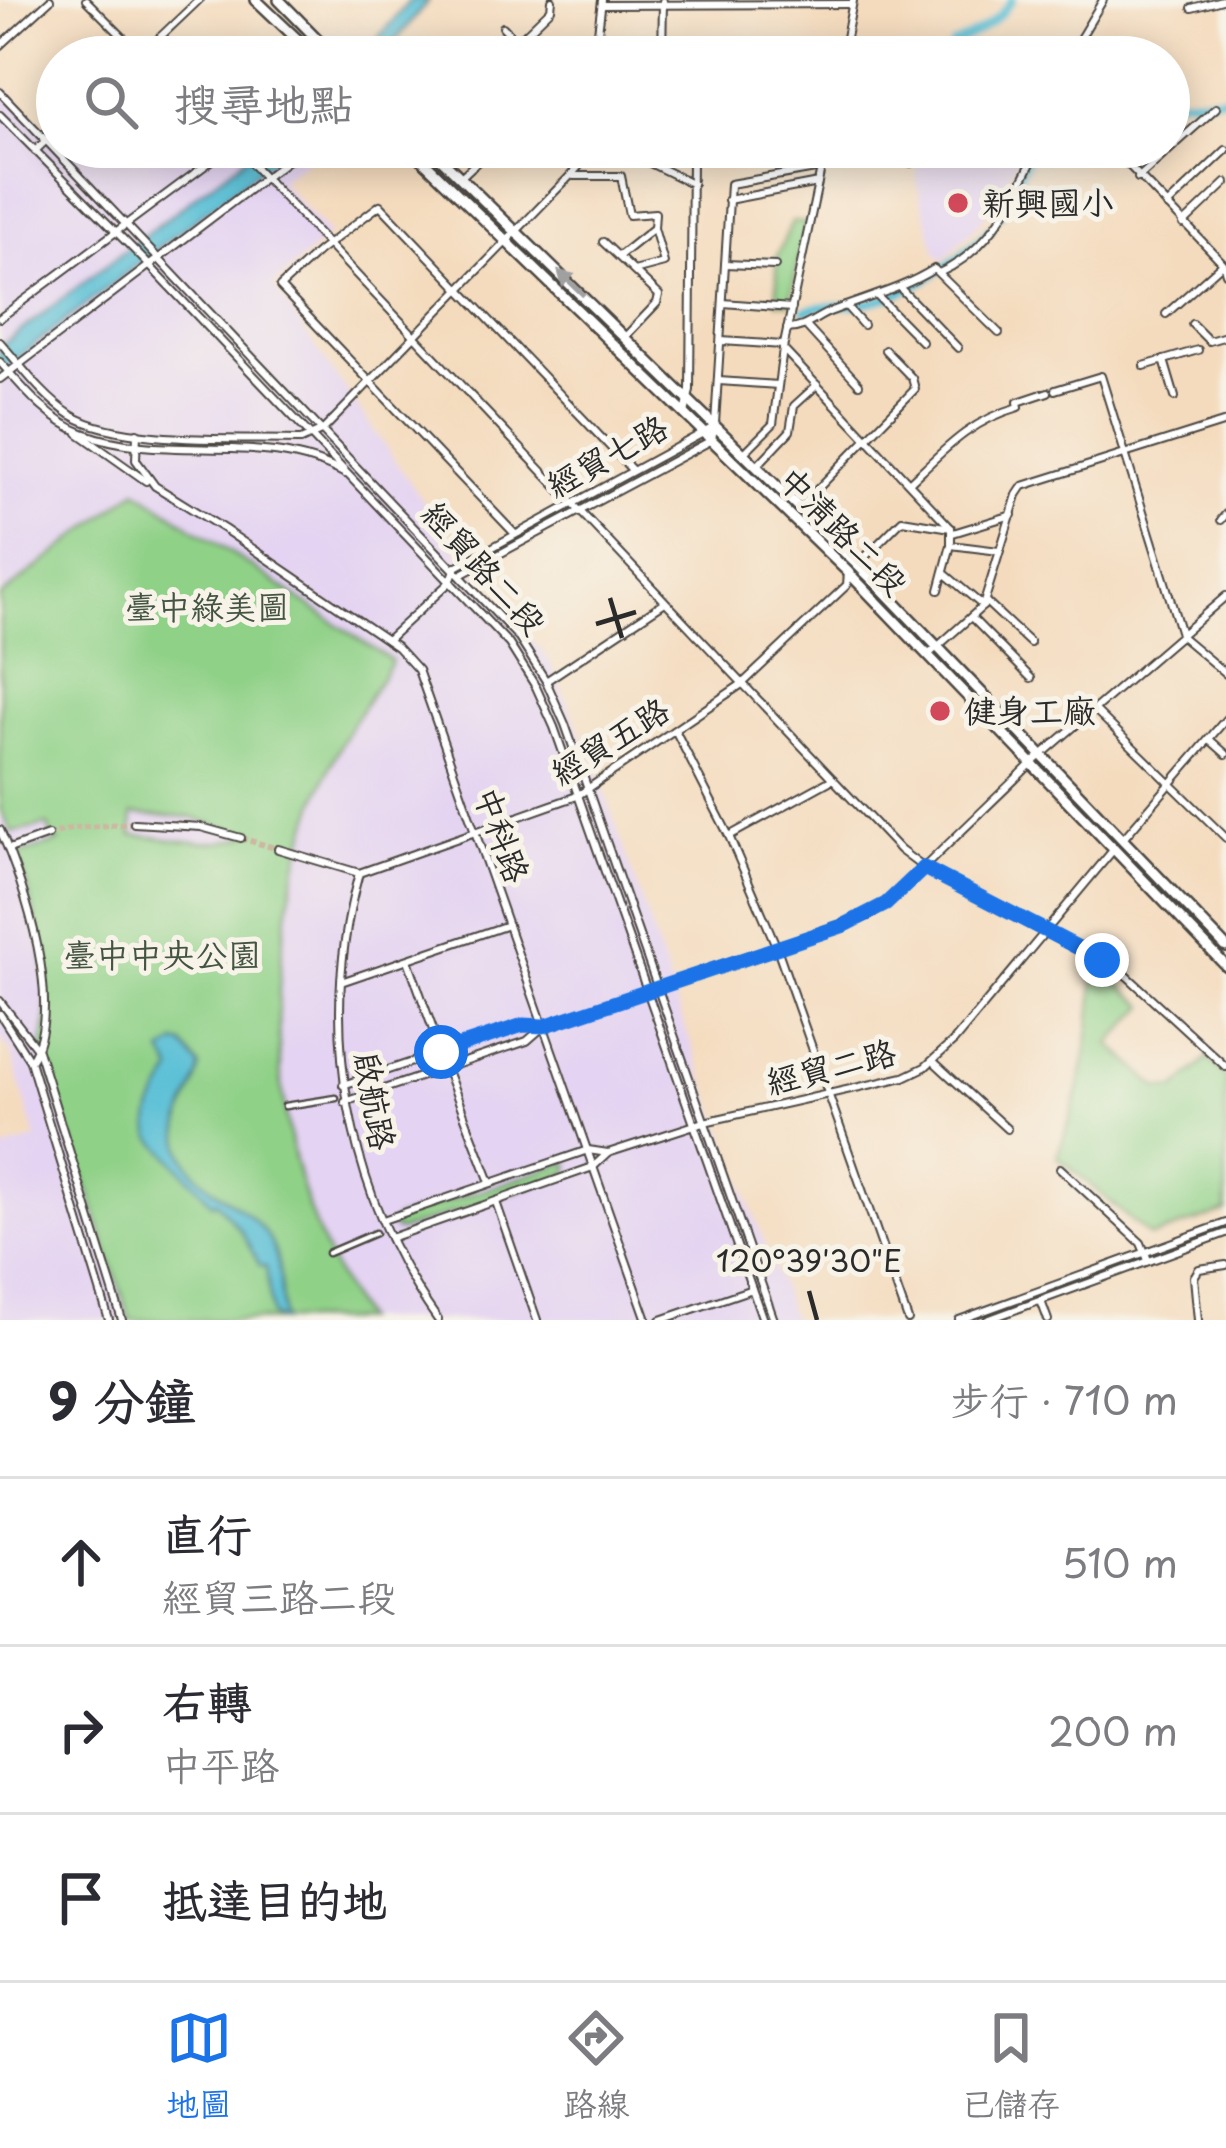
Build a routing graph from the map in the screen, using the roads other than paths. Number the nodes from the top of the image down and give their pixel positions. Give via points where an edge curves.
1 (50, 0) edge
2 (86, 0) edge
3 (199, 0) edge
4 (256, 0) edge
5 (279, 0) edge
6 (552, 0) edge
7 (1103, 0) edge
8 (1222, 0) edge
9 (602, 2) edge
10 (663, 2) edge
11 (853, 2) edge
12 (1192, 8) dead end
13 (503, 27) dead end
14 (121, 36) edge
15 (162, 36) edge
16 (294, 36) edge
17 (314, 36) edge
18 (513, 36) edge
19 (523, 36) edge
20 (598, 36) edge
21 (662, 36) edge
22 (846, 36) edge
23 (1082, 36) edge
24 (0, 46) edge
25 (0, 92) edge
26 (1216, 108) dead end
27 (0, 116) edge
28 (36, 131) edge
29 (1190, 131) edge
30 (1226, 150) edge
31 (35, 151) edge
32 (52, 168) edge
33 (71, 168) edge
34 (207, 168) edge
35 (255, 168) edge
36 (273, 168) edge
37 (431, 168) edge
38 (452, 168) edge
39 (471, 168) edge
40 (577, 168) edge
41 (660, 168) edge
42 (692, 168) edge
43 (821, 168) joint
44 (1028, 168) edge
45 (1131, 168) edge
46 (1149, 168) edge
47 (262, 175) junction
48 (570, 176) junction
49 (461, 177) junction
50 (1138, 178) junction
51 (818, 183) junction
52 (1226, 183) edge
53 (692, 184) junction
54 (728, 200) junction
55 (1167, 206) junction
56 (1184, 224) junction
57 (127, 225) junction
58 (654, 227) junction
59 (516, 230) junction
60 (117, 232) junction
61 (506, 239) junction
62 (603, 242) dead end
63 (327, 245) junction
64 (157, 255) junction
65 (619, 256) junction
66 (147, 264) junction
67 (725, 264) junction
68 (775, 266) dead end
69 (1225, 269) edge
70 (634, 271) junction
71 (937, 271) junction
72 (900, 289) junction
73 (460, 290) junction
74 (877, 296) junction
75 (723, 303) junction
76 (846, 306) junction
77 (792, 308) junction
78 (1166, 314) dead end
79 (0, 318) edge
80 (1192, 324) dead end
81 (806, 326) junction
82 (863, 326) dead end
83 (787, 329) junction
84 (999, 333) dead end
85 (1226, 336) edge
86 (624, 338) junction
87 (416, 339) junction
88 (721, 341) junction
89 (0, 342) edge
90 (922, 342) dead end
91 (783, 347) junction
92 (958, 348) dead end
93 (885, 350) dead end
94 (1198, 350) dead end
95 (1164, 360) junction
96 (0, 362) edge
97 (20, 364) junction
98 (1144, 366) dead end
99 (9, 372) junction
100 (0, 379) edge
101 (718, 381) junction
102 (860, 384) dead end
103 (370, 385) junction
104 (778, 385) junction
105 (817, 385) junction
106 (1175, 397) dead end
107 (687, 409) junction
108 (60, 421) junction
109 (1226, 422) edge
110 (708, 429) junction
111 (323, 430) junction
112 (137, 433) junction
113 (868, 438) junction
114 (314, 439) junction
115 (712, 440) junction
116 (136, 444) junction
117 (295, 453) junction
118 (742, 454) junction
119 (1125, 454) junction
120 (756, 467) junction
121 (632, 470) junction
122 (353, 479) junction
123 (910, 482) junction
124 (154, 486) junction
125 (571, 503) junction
126 (800, 508) junction
127 (579, 512) junction
128 (1012, 515) junction
129 (952, 531) junction
130 (515, 534) junction
131 (951, 545) junction
132 (999, 551) junction
133 (456, 567) junction
134 (852, 568) junction
135 (944, 573) junction
136 (462, 574) junction
137 (451, 580) junction
138 (939, 590) dead end
139 (1226, 596) edge
140 (665, 602) junction
141 (984, 603) junction
142 (971, 617) junction
143 (1182, 637) junction
144 (386, 640) junction
145 (1030, 643) dead end
146 (932, 651) junction
147 (1226, 674) edge
148 (1031, 678) dead end
149 (546, 681) junction
150 (742, 684) junction
151 (1095, 710) junction
152 (1226, 719) edge
153 (675, 730) junction
154 (1209, 740) junction
155 (1226, 754) edge
156 (1038, 759) junction
157 (833, 779) junction
158 (1172, 784) junction
159 (588, 789) junction
160 (577, 796) junction
161 (134, 823) tunnel mouth
162 (0, 830) edge
163 (476, 832) junction
164 (49, 835) tunnel mouth
165 (729, 836) junction
166 (242, 838) tunnel mouth
167 (1226, 838) edge
168 (1119, 844) junction
169 (278, 849) tunnel mouth
170 (4, 850) edge
171 (924, 868) junction
172 (359, 873) junction
173 (509, 925) junction
174 (1044, 932) junction
175 (1226, 947) edge
176 (777, 948) junction
177 (408, 960) junction
178 (1226, 966) edge
179 (340, 982) junction
180 (659, 988) junction
181 (648, 992) junction
182 (0, 1001) edge
183 (0, 1014) edge
184 (544, 1026) junction
185 (38, 1050) junction
186 (441, 1052) junction
187 (30, 1061) junction
188 (933, 1061) junction
189 (446, 1067) junction
190 (1226, 1067) edge
191 (343, 1085) junction
192 (829, 1094) junction
193 (336, 1098) dead end
194 (345, 1102) junction
195 (285, 1106) dead end
196 (704, 1122) junction
197 (694, 1125) junction
198 (1006, 1129) dead end
199 (588, 1150) junction
200 (608, 1153) junction
201 (593, 1167) junction
202 (1060, 1168) dead end
203 (490, 1182) junction
204 (496, 1202) junction
205 (382, 1220) junction
206 (1226, 1223) edge
207 (375, 1233) dead end
208 (1226, 1233) edge
209 (390, 1238) junction
210 (328, 1253) dead end
211 (1147, 1256) junction
212 (1226, 1265) edge
213 (752, 1289) junction
214 (1041, 1300) junction
215 (109, 1320) edge
216 (122, 1320) edge
217 (438, 1320) edge
218 (537, 1320) edge
219 (647, 1320) edge
220 (662, 1320) edge
221 (763, 1320) edge
222 (774, 1320) edge
223 (908, 1320) edge
224 (959, 1320) edge
225 (987, 1320) edge
226 (1048, 1320) edge
227 (1198, 1320) edge

1 - 24 street
2 - 14 street
3 - 15 street
4 - 16 main road
5 - 17 main road
6 - 19 street
7 - 23 street
8 - 12 street
9 - 10 street
9 - 20 street
10 - 11 street
10 - 21 street
11 - 22 street
13 - 18 street
25 - 28 street
26 - 29 street
27 - 31 street
30 - 55 street
32 - 60 street
33 - 57 street
34 - 57 street
35 - 47 street
36 - 47 street
37 - 61 main road, 中清路二段
38 - 49 main road, 中清路二段
39 - 49 street
40 - 48 street
41 - 53 street
42 - 53 street
43 - 51 street
43 - 54 street via 730,184
44 - 71 street via 1000,224 961,264
45 - 50 street
46 - 50 street
47 - 63 street
47 - 64 street
48 - 58 street via 621,176 629,214 655,213
48 - 59 street
49 - 59 main road, 中清路二段
50 - 55 street
51 - 54 street
51 - 77 street
52 - 56 street
53 - 107 street
54 - 67 street
55 - 56 street
56 - 69 street
57 - 60 street
57 - 64 street, 經貿路二段
58 - 65 street
58 - 70 street via 664,262
59 - 61 street
86 -> 59 main road, 中清路二段
60 - 66 street, 經貿路二段
60 - 79 street
61 - 73 street
61 - 107 main road, 中清路二段
62 - 65 street
63 - 73 street via 380,205
63 - 87 street
63 - 103 street via 280,287
64 - 66 street
64 - 111 street, 經貿路二段
65 - 70 street
66 - 97 street
66 - 114 street, 經貿路二段
67 - 68 street
67 - 75 street
69 - 78 street
70 - 86 street via 659,295
71 - 72 street
71 - 84 street
72 - 74 street
72 - 92 street
73 - 87 street
73 - 121 street
74 - 76 street
74 - 90 street
75 - 77 street
75 - 88 street
76 - 81 street
76 - 82 street
77 - 83 street
80 - 85 street via 1209,341
81 - 83 street
81 - 102 street
83 - 91 street
86 - 107 main road, 中清路二段
87 - 103 street
87 - 125 street
88 - 91 street
88 - 101 street
89 - 97 street
91 - 104 street
91 - 105 street
93 - 113 street via 915,389
94 - 95 street
95 - 98 street
95 - 106 street
96 - 99 street, 中科路
97 - 99 street
97 - 112 street via 68,412
99 - 100 street
99 - 108 street, 中科路
101 - 104 street
101 - 110 street
103 - 111 street
103 - 130 street
104 - 118 street via 773,424
105 - 113 street
105 - 120 street
107 - 110 main road, 中清路二段
108 - 116 street, 中科路
108 - 124 street, 中科路
109 - 119 street
110 - 115 main road, 中清路二段
110 - 118 main road, 中清路二段
110 - 121 street, 經貿七路
111 - 114 street
111 - 133 street, 經貿路二段
112 - 114 street
112 - 116 street
113 - 123 street
113 - 126 street
114 - 117 street
114 - 122 street, 經貿路二段
115 - 127 street, 經貿七路
115 - 134 main road, 中清路二段
116 - 117 street, 中科路
116 - 124 street via 138,465
117 - 122 street
118 - 120 main road, 中清路二段
119 - 123 street via 1101,376 994,412
119 - 128 street via 1023,486
119 - 143 street
120 - 126 main road, 中清路二段
121 - 125 street, 經貿七路
122 - 137 street, 經貿路二段
123 - 129 street
124 - 144 street, 中科路
125 - 127 street
125 - 130 street, 經貿七路
126 - 134 main road, 中清路二段
127 - 136 street, 經貿七路
127 - 140 street
128 - 129 street
128 - 132 street
129 - 131 street
129 - 134 street, 經貿五路 via 902,520
130 - 133 street, 經貿七路
131 - 132 street
131 - 135 street
132 - 141 street
133 - 136 street, 經貿路二段
133 - 137 street, 經貿七路
134 - 146 main road, 中清路二段
134 - 150 street, 經貿五路 via 847,585
135 - 138 street
135 - 141 street
136 - 137 street, 經貿七路
136 - 149 street, 經貿路二段
137 - 144 street, 經貿七路
137 - 160 street, 經貿路二段 via 536,687
139 - 143 street
140 - 149 street
140 - 150 street
141 - 142 street
141 - 145 street
142 - 146 street
142 - 148 street
143 - 147 street
143 - 151 street
144 - 163 street, 中科路 via 410,657 425,685
146 - 156 main road, 中清路二段
149 - 159 street, 經貿路二段
150 - 153 street, 經貿五路
150 - 157 street
151 - 156 street
151 - 158 street
152 - 154 street, 經貿二路
153 - 159 street, 經貿五路
153 - 165 street
154 - 155 street
154 - 158 street, 經貿二路
156 - 168 main road, 中清路二段
156 - 171 street
157 - 165 street
157 - 171 street
158 - 167 street
158 - 168 street, 經貿二路
159 - 160 street, 經貿五路
159 - 180 street, 經貿路二段
160 - 163 street, 經貿五路
160 - 181 street, 經貿路二段
161 - 166 street via 201,826
162 - 170 street
163 - 172 street, 經貿五路
163 - 173 street, 中科路
164 - 170 street
165 - 176 street
168 - 174 street, 經貿二路
168 - 175 main road, 中清路二段
168 - 178 main road, 中清路二段
169 - 172 street
170 - 185 street via 28,904 44,1019
171 - 174 street
171 - 176 street via 867,916
172 - 179 street, 啟航路
173 - 177 street
173 - 184 street, 中科路
174 - 188 street, 經貿二路
174 - 190 street via 1126,975
176 - 180 street
176 - 192 street
177 - 179 street
177 - 186 street
179 - 191 street, 啟航路
180 - 181 street
180 - 196 street, 經貿路二段
181 - 184 street
181 - 197 street, 經貿路二段
182 - 185 street
183 - 187 street
184 - 186 street via 523,1025
184 - 189 street via 527,1041
184 - 199 street, 中科路
185 - 187 street
185 - 216 street
186 - 191 street
187 - 215 street
188 - 192 street, 經貿二路 via 904,1077
188 - 198 street
189 - 194 street
189 - 203 street
191 - 194 street, 啟航路
192 - 196 street, 經貿二路
192 - 223 street
193 - 195 street
194 - 205 street, 啟航路
196 - 197 street, 經貿二路
196 - 222 street, 經貿路二段
197 - 200 street, 經貿二路
197 - 213 street, 經貿路二段
199 - 200 street, 經貿二路
199 - 201 street, 中科路
199 - 203 street, 經貿二路
200 - 201 street, 經貿二路
201 - 204 street, 經貿二路
201 - 219 street, 中科路
202 - 211 street
203 - 205 street, 經貿二路
204 - 209 street, 經貿二路
204 - 218 street
205 - 209 street, 啟航路
206 - 211 street
207 - 210 street
208 - 211 street
209 - 217 street, 啟航路
211 - 214 street
211 - 224 street
212 - 227 street via 1196,1273
213 - 220 street
213 - 221 street, 經貿路二段
214 - 225 street
214 - 226 street

